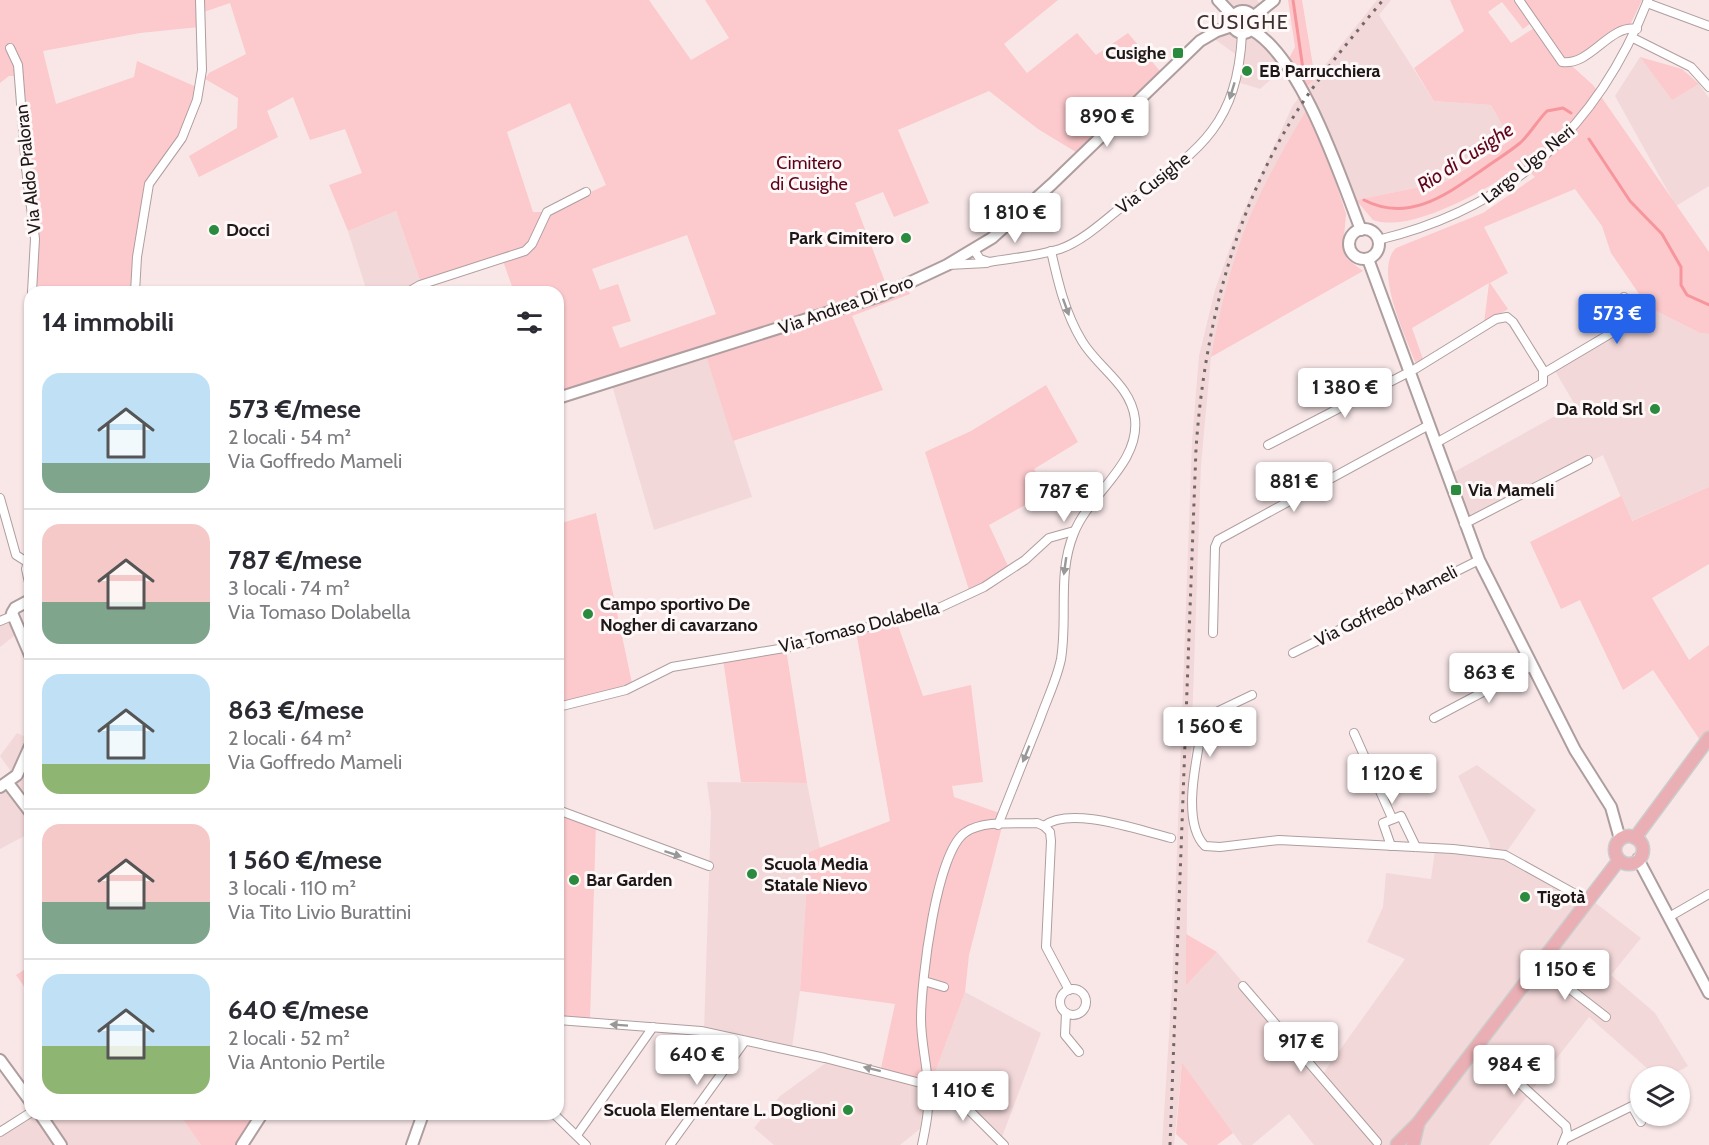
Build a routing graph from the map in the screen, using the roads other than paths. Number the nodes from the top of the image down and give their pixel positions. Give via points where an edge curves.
1 (200, 0) edge
2 (1218, 0) edge
3 (1274, 0) edge
4 (1519, 0) edge
5 (1648, 1) edge
6 (1253, 17) junction
7 (1233, 21) junction
8 (1709, 26) edge
9 (1637, 29) junction
10 (1247, 32) junction
11 (1633, 38) junction
12 (10, 48) dead end
13 (1709, 87) edge
14 (586, 192) dead end
15 (1361, 230) junction
16 (1378, 240) junction
17 (974, 250) junction
18 (1051, 251) junction
19 (1368, 259) junction
20 (992, 261) junction
21 (947, 265) junction
22 (32, 286) edge
23 (136, 286) edge
24 (418, 286) edge
25 (1624, 297) dead end
26 (1410, 371) junction
27 (1544, 372) junction
28 (564, 396) edge
29 (1429, 425) junction
30 (1436, 443) junction
31 (1268, 445) dead end
32 (1588, 460) dead end
33 (0, 498) edge
34 (1464, 524) junction
35 (1074, 531) junction
36 (24, 560) edge
37 (1479, 560) junction
38 (24, 603) edge
39 (12, 616) junction
40 (0, 621) edge
41 (1212, 633) dead end
42 (24, 642) edge
43 (1293, 653) dead end
44 (1532, 666) junction
45 (1252, 695) dead end
46 (564, 706) edge
47 (1434, 718) dead end
48 (1354, 733) dead end
49 (1709, 738) edge
50 (24, 761) edge
51 (4, 785) edge
52 (24, 806) edge
53 (564, 812) edge
54 (1392, 818) junction
55 (998, 825) junction
56 (1044, 826) junction
57 (1171, 838) dead end
58 (1635, 838) junction
59 (1620, 839) junction
60 (1391, 846) junction
61 (1416, 847) junction
62 (1638, 859) junction
63 (1619, 860) junction
64 (709, 866) dead end
65 (1709, 894) edge
66 (1588, 901) junction
67 (1669, 917) junction
68 (1539, 965) junction
69 (924, 981) junction
70 (1243, 986) dead end
71 (944, 987) dead end
72 (1069, 990) junction
73 (1709, 993) edge
74 (1066, 1013) junction
75 (1606, 1017) dead end
76 (564, 1020) edge
77 (653, 1027) junction
78 (745, 1041) junction
79 (1478, 1045) junction
80 (1079, 1052) dead end
81 (0, 1060) edge
82 (928, 1082) junction
83 (24, 1093) edge
84 (1630, 1107) edge
85 (24, 1117) edge
86 (44, 1120) edge
87 (258, 1120) edge
88 (421, 1120) edge
89 (560, 1120) edge
90 (1418, 1123) junction
91 (0, 1132) edge
92 (576, 1135) junction
93 (1377, 1142) dead end
94 (1563, 1142) edge
95 (61, 1145) edge
96 (242, 1145) edge
97 (412, 1145) edge
98 (586, 1145) edge
99 (670, 1145) edge
100 (922, 1145) edge
101 (1004, 1145) edge
102 (1397, 1145) edge
103 (1413, 1145) edge

1 - 23 street via 201,85 188,127 149,184
2 - 7 street
3 - 6 street
4 - 9 street via 1562,62 1575,61 1622,31
5 - 8 street
5 - 9 street, Largo Ugo Neri
6 - 7 street via 1244,11
6 - 10 street
7 - 10 street
7 - 17 street, Via Andrea Di Foro via 1200,41 1052,184
9 - 11 street, Largo Ugo Neri
10 - 15 street via 1271,45 1298,84
10 -> 18 street, Via Cusighe via 1229,99 1205,142 1075,241
11 - 13 street via 1691,67
11 - 16 street, Largo Ugo Neri via 1580,121 1513,181 1449,219
12 - 22 street, Via Aldo Praloran via 18,65 35,239
14 - 24 street via 547,212 532,244 525,250
15 - 16 street via 1369,231
15 - 19 street, Via Goffredo Mameli via 1352,235 1349,248 1359,258
16 - 19 street via 1378,249
17 - 20 street via 983,261
17 - 21 street, Via Andrea Di Foro
18 - 20 street, Via Cusighe
18 -> 35 street via 1073,325 1122,388 1135,418 1131,449
19 - 26 street, Via Goffredo Mameli
20 - 21 street, Via Cusighe via 974,266
21 - 28 street, Via Andrea Di Foro via 884,295
25 - 27 street via 1636,313 1635,320
26 - 27 street via 1507,316
26 - 29 street, Via Goffredo Mameli
26 - 31 street
27 - 30 street via 1540,387
29 - 30 street, Via Goffredo Mameli
29 - 41 street via 1218,540
30 - 34 street, Via Goffredo Mameli
32 - 34 street
33 - 36 street via 16,555
34 - 37 street, Via Goffredo Mameli
35 - 46 street, Via Tomaso Dolabella via 1049,538 1025,560 984,587 941,607 802,645 672,667 626,690
35 -> 55 street via 1064,571 1058,673
37 - 43 street, Via Goffredo Mameli
37 - 44 street, Via Goffredo Mameli
38 - 39 street via 15,608
39 - 40 street
39 - 42 street
44 - 47 street
44 - 59 street, Via Goffredo Mameli via 1575,750 1611,807
45 - 60 street via 1208,716 1203,723 1192,800 1202,844 1220,847 1279,840
48 - 54 street
49 - 58 main road
50 - 51 street via 20,771
51 - 52 street
53 -> 64 street
54 - 60 street via 1383,824
54 - 61 street via 1404,818
55 - 56 street
55 - 69 street via 973,828 953,844 934,911
56 - 57 street via 1057,819 1094,820
56 - 72 street via 1051,841 1046,946
58 - 59 main road
58 - 62 main road via 1642,848
59 - 63 main road via 1615,849
60 - 61 street
61 - 66 street via 1505,855
62 - 63 main road via 1629,864
62 - 67 street
63 - 66 main road
65 - 67 street
66 - 68 main road
67 - 73 street
68 - 75 street
68 - 79 main road
69 - 71 street
69 - 82 street via 921,1035
70 - 93 street
72 - 74 street via 1060,1003
72 - 74 street via 1081,992 1086,1003 1079,1014
74 - 80 street via 1065,1035
77 -> 76 street
77 - 78 street via 701,1031
77 - 92 street
82 -> 78 street
78 - 99 street
79 - 90 main road
79 - 94 street via 1566,1126
81 - 83 street
82 - 100 street
82 - 101 street via 932,1078 956,1097
84 - 94 street
85 - 91 street
86 - 95 street
87 - 96 street
88 - 97 street
89 - 92 street
90 - 102 main road
90 - 103 main road
92 - 98 street

